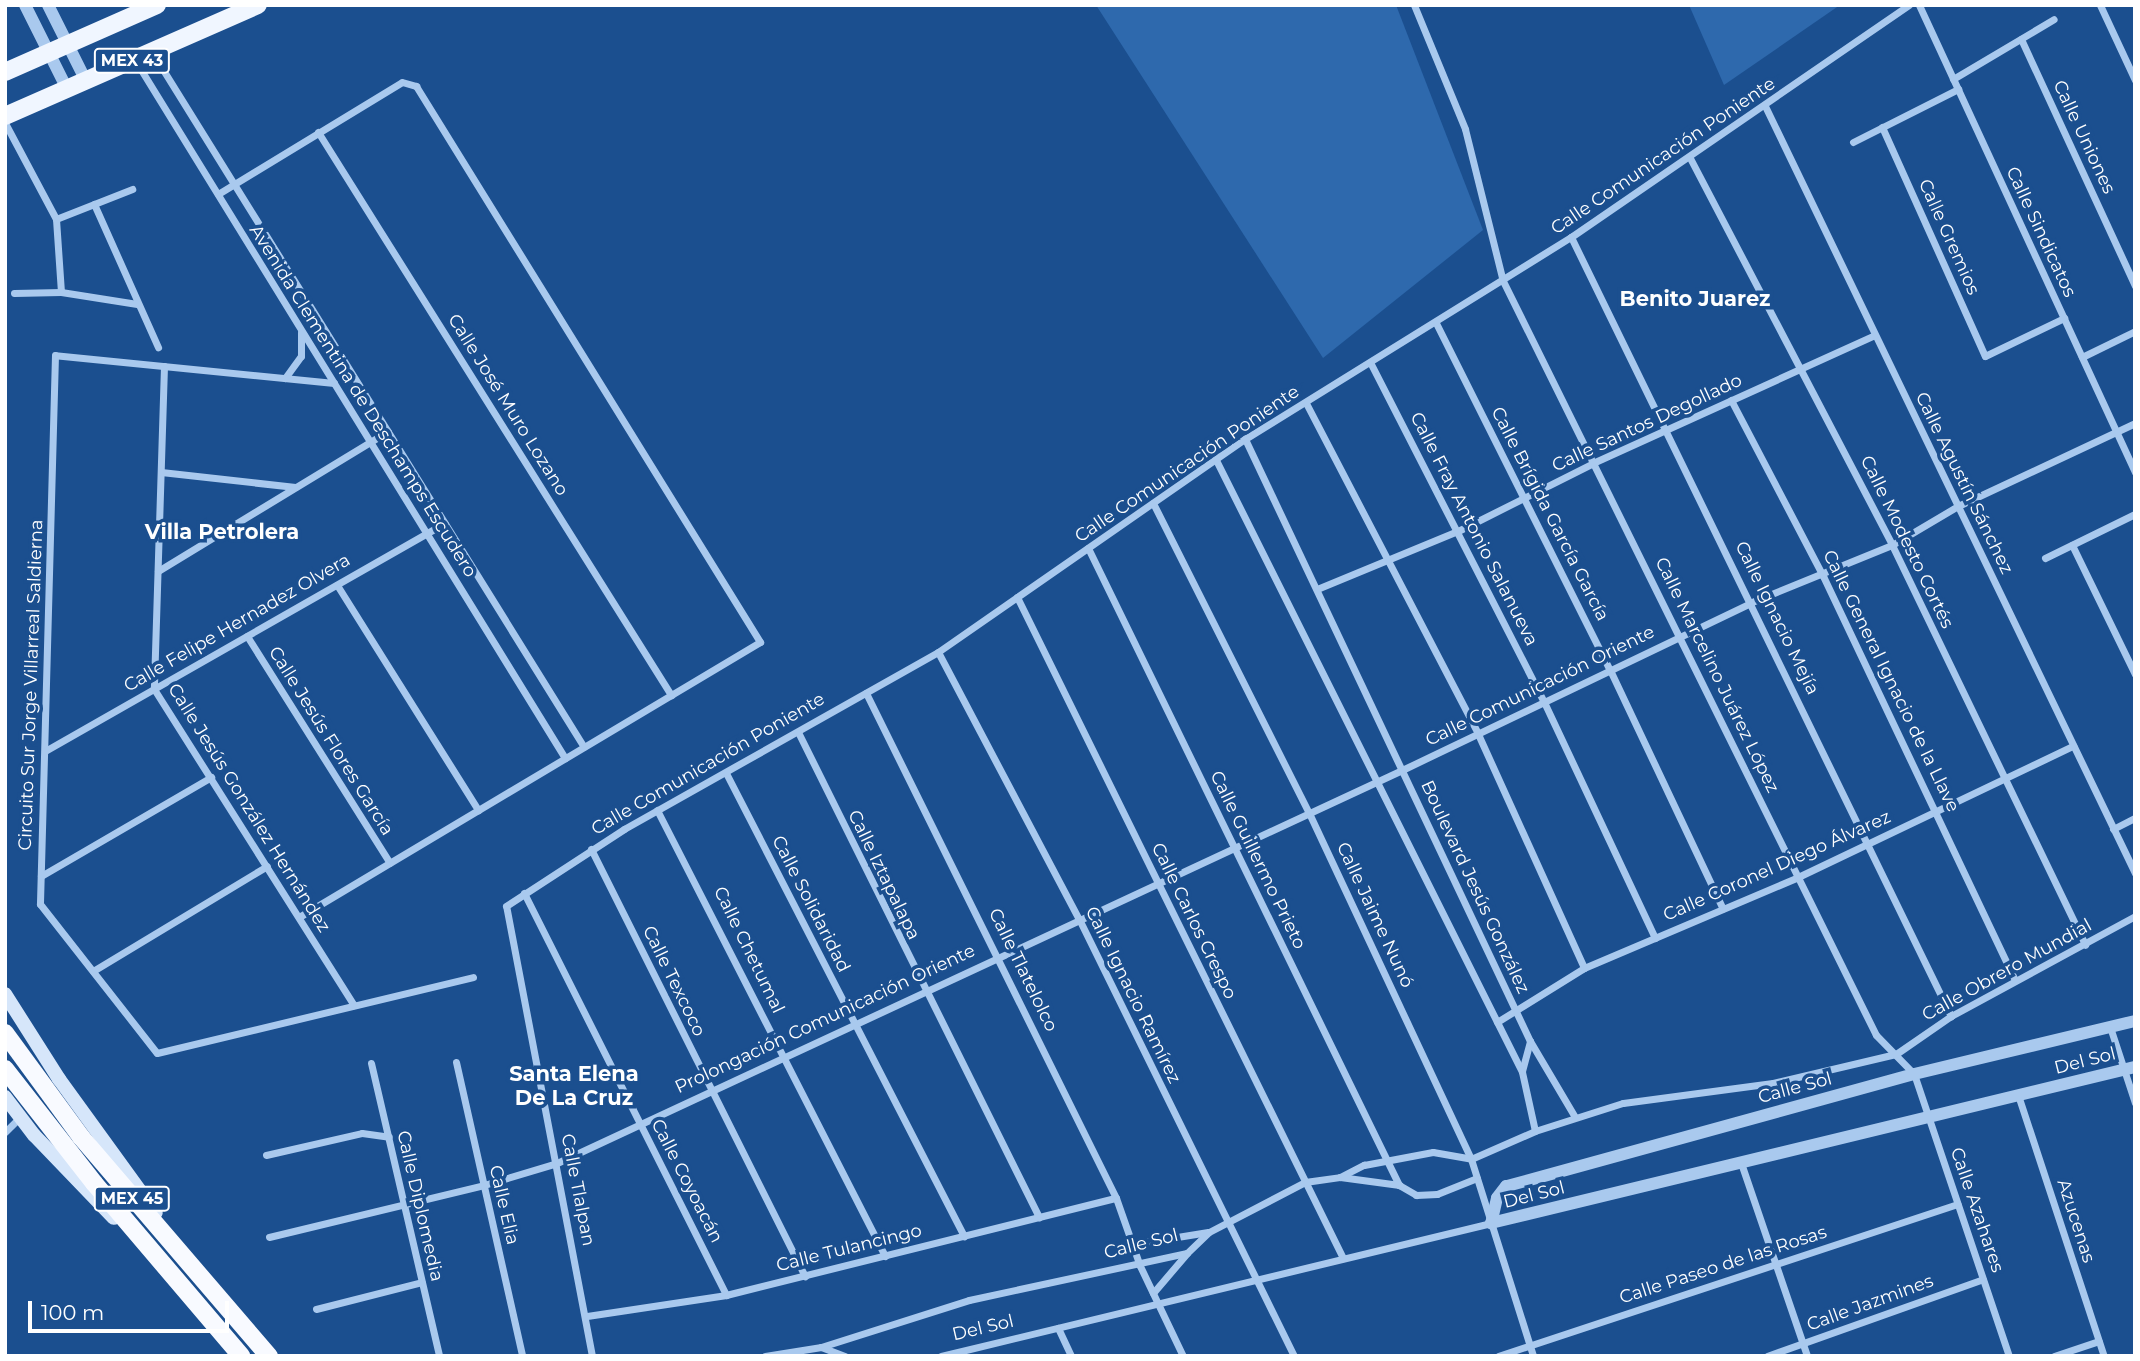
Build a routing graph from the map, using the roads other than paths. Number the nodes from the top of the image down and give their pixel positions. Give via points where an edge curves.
1 (24, 5) edge
2 (48, 5) edge
3 (157, 5) edge
4 (258, 5) edge
5 (1414, 5) edge
6 (1909, 5) edge
7 (1919, 5) edge
8 (2100, 5) edge
9 (2054, 19) dead end
10 (2021, 39) junction
11 (68, 44) junction
12 (152, 51) junction
13 (49, 53) junction
14 (135, 60) junction
15 (5, 72) edge
16 (1953, 79) junction
17 (86, 80) junction
18 (2135, 80) edge
19 (67, 89) junction
20 (1958, 89) junction
21 (1765, 107) junction
22 (5, 116) edge
23 (5, 123) edge
24 (1882, 127) junction
25 (318, 132) junction
26 (1853, 142) dead end
27 (1690, 158) junction
28 (234, 184) junction
29 (132, 189) dead end
30 (218, 194) junction
31 (94, 204) junction
32 (56, 219) junction
33 (1571, 237) junction
34 (1503, 281) junction
35 (2135, 286) edge
36 (61, 292) junction
37 (14, 293) dead end
38 (137, 304) junction
39 (2064, 318) junction
40 (1436, 323) junction
41 (300, 329) junction
42 (2135, 331) edge
43 (1875, 335) junction
44 (158, 347) dead end
45 (2082, 357) junction
46 (1371, 364) junction
47 (164, 366) junction
48 (1802, 367) junction
49 (285, 378) junction
50 (334, 383) junction
51 (1731, 400) junction
52 (1306, 403) junction
53 (2135, 423) edge
54 (1667, 429) junction
55 (388, 431) junction
56 (2116, 432) junction
57 (1245, 439) junction
58 (370, 442) junction
59 (1216, 460) junction
60 (1595, 462) junction
61 (161, 472) junction
62 (2135, 472) edge
63 (296, 487) junction
64 (1526, 499) junction
65 (1153, 503) junction
66 (1958, 506) junction
67 (2135, 514) edge
68 (445, 523) junction
69 (1458, 531) junction
70 (427, 534) junction
71 (1892, 545) junction
72 (2073, 545) junction
73 (1088, 548) junction
74 (2045, 558) dead end
75 (1391, 560) junction
76 (158, 571) junction
77 (1823, 576) junction
78 (337, 584) junction
79 (1317, 589) junction
80 (1017, 597) junction
81 (1752, 602) junction
82 (247, 636) junction
83 (1681, 636) junction
84 (938, 652) junction
85 (1610, 670) junction
86 (2135, 674) edge
87 (154, 689) junction
88 (866, 693) junction
89 (671, 695) junction
90 (1544, 702) junction
91 (797, 732) junction
92 (1478, 734) junction
93 (2073, 746) junction
94 (584, 747) junction
95 (45, 751) junction
96 (565, 758) junction
97 (1402, 770) junction
98 (726, 774) junction
99 (211, 778) junction
100 (2005, 779) junction
101 (1377, 782) junction
102 (478, 810) junction
103 (657, 810) junction
104 (1937, 811) junction
105 (1309, 813) junction
106 (2135, 818) edge
107 (2113, 829) junction
108 (1869, 843) junction
109 (1234, 848) junction
110 (592, 849) junction
111 (390, 863) junction
112 (267, 866) junction
113 (2135, 873) edge
114 (41, 876) junction
115 (1798, 877) junction
116 (1158, 883) junction
117 (524, 893) junction
118 (506, 906) joint
119 (1723, 909) junction
120 (2135, 916) edge
121 (299, 917) junction
122 (1079, 919) junction
123 (1655, 938) junction
124 (2085, 945) junction
125 (999, 956) junction
126 (1584, 968) junction
127 (93, 971) junction
128 (473, 977) dead end
129 (2014, 980) junction
130 (923, 990) junction
131 (5, 994) edge
132 (354, 1004) junction
133 (1516, 1010) junction
134 (1951, 1016) junction
135 (2135, 1021) edge
136 (1497, 1022) junction
137 (854, 1023) junction
138 (2110, 1027) junction
139 (5, 1033) edge
140 (1530, 1041) junction
141 (1896, 1054) junction
142 (783, 1055) junction
143 (371, 1062) dead end
144 (456, 1062) dead end
145 (2129, 1068) edge
146 (5, 1069) edge
147 (1522, 1072) junction
148 (1914, 1074) junction
149 (709, 1089) junction
150 (2018, 1095) junction
151 (5, 1097) edge
152 (2135, 1103) edge
153 (20, 1117) junction
154 (1575, 1117) junction
155 (1928, 1117) junction
156 (639, 1122) junction
157 (1535, 1131) junction
158 (5, 1132) edge
159 (388, 1137) junction
160 (266, 1155) dead end
161 (1471, 1159) junction
162 (1387, 1161) junction
163 (557, 1163) junction
164 (1741, 1163) junction
165 (1340, 1177) junction
166 (1477, 1178) junction
167 (1305, 1182) junction
168 (484, 1185) junction
169 (1399, 1185) junction
170 (1116, 1198) junction
171 (1958, 1204) junction
172 (404, 1205) junction
173 (1039, 1217) junction
174 (1225, 1223) junction
175 (1491, 1223) junction
176 (1209, 1232) junction
177 (964, 1236) junction
178 (269, 1237) dead end
179 (1134, 1244) junction
180 (1187, 1252) junction
181 (884, 1256) junction
182 (1343, 1258) junction
183 (1776, 1264) junction
184 (1140, 1266) junction
185 (805, 1276) junction
186 (1983, 1279) junction
187 (177, 1280) junction
188 (1255, 1280) junction
189 (422, 1282) junction
190 (1153, 1293) junction
191 (726, 1295) junction
192 (225, 1303) junction
193 (1158, 1303) junction
194 (316, 1309) dead end
195 (587, 1316) junction
196 (1058, 1328) junction
197 (2099, 1341) junction
198 (1803, 1344) junction
199 (1529, 1345) junction
200 (821, 1347) junction
201 (799, 1353) edge
202 (967, 1353) edge
203 (242, 1356) edge
204 (269, 1356) edge
205 (439, 1356) edge
206 (522, 1356) edge
207 (592, 1356) edge
208 (765, 1356) edge
209 (845, 1356) edge
210 (940, 1356) edge
211 (1071, 1356) edge
212 (1183, 1356) edge
213 (1294, 1356) edge
214 (1498, 1356) edge
215 (1532, 1356) edge
216 (1767, 1356) edge
217 (1807, 1356) edge
218 (2010, 1356) edge
219 (2054, 1356) edge
220 (2104, 1356) edge

1 - 13 street
2 - 11 street
3 - 11 main road, MEX 43
4 - 12 main road, MEX 43
5 - 34 street, Calle Marcelino Juárez López via 1465,129
6 - 21 street, Calle Comunicación Poniente
7 - 16 street, Calle Sindicatos
8 - 18 street
9 - 10 street
10 - 16 street
10 - 35 street, Calle Uniones
11 - 13 main road, MEX 43
11 - 17 street
12 - 14 main road, MEX 43
12 - 28 street, Avenida Clementina de Deschamps Escudero
13 - 15 main road, MEX 43
13 - 19 street
14 - 17 main road, MEX 43
14 - 30 street, Avenida Clementina de Deschamps Escudero
16 - 20 street, Calle Sindicatos
17 - 19 main road, MEX 43
19 - 22 main road, MEX 43
20 - 24 street
20 - 39 street, Calle Sindicatos
21 - 27 street, Calle Comunicación Poniente
21 - 43 street, Calle Agustín Sánchez
23 - 32 street
24 - 26 street
24 - 39 street, Calle Gremios via 1985,356
25 - 28 street
25 - 89 street, Calle José Muro Lozano
25 - 89 street via 402,82 416,86 760,642
27 - 33 street, Calle Comunicación Poniente
27 - 48 street, Calle Modesto Cortés
28 - 30 street
28 - 55 street, Avenida Clementina de Deschamps Escudero
29 - 31 street
30 - 41 street, Avenida Clementina de Deschamps Escudero
31 - 32 street
31 - 38 street
32 - 36 street
33 - 34 street, Calle Comunicación Poniente
33 - 54 street, Calle Ignacio Mejía
34 - 40 street, Calle Comunicación Poniente
34 - 60 street, Calle Marcelino Juárez López
36 - 37 street
36 - 38 street
38 - 44 street
39 - 45 street, Calle Sindicatos
40 - 46 street, Calle Comunicación Poniente
40 - 64 street, Calle Brígida García García
41 - 49 street via 301,356
41 - 50 street, Avenida Clementina de Deschamps Escudero
42 - 45 street
43 - 48 street, Calle Santos Degollado
43 - 66 street, Calle Agustín Sánchez
45 - 56 street, Calle Sindicatos
46 - 52 street, Calle Comunicación Poniente
46 - 69 street, Calle Fray Antonio Salanueva
47 - 49 street, Circuito Sur Jorge Villarreal Saldierna
47 - 61 street, Calle Jesús González Hernández
47 - 95 street, Circuito Sur Jorge Villarreal Saldierna via 55,355
48 - 51 street, Calle Santos Degollado
48 - 71 street, Calle Modesto Cortés
49 - 50 street, Circuito Sur Jorge Villarreal Saldierna
50 - 58 street, Avenida Clementina de Deschamps Escudero
51 - 54 street, Calle Santos Degollado
51 - 77 street, Calle General Ignacio de la Llave
52 - 57 street, Calle Comunicación Poniente
52 - 75 street
53 - 56 street, Calle Comunicación Oriente
54 - 60 street, Calle Santos Degollado
54 - 81 street, Calle Ignacio Mejía
55 - 58 street
55 - 68 street, Avenida Clementina de Deschamps Escudero
56 - 62 street, Calle Sindicatos
56 - 66 street, Calle Comunicación Oriente
57 - 59 street, Calle Comunicación Poniente
57 - 79 street, Boulevard Jesús González
58 - 63 street
58 - 70 street, Avenida Clementina de Deschamps Escudero
59 - 65 street, Calle Comunicación Poniente
59 - 101 street
60 - 64 street, Calle Santos Degollado
60 - 83 street, Calle Marcelino Juárez López
61 - 63 street
61 - 76 street, Calle Jesús González Hernández
63 - 76 street
64 - 69 street, Calle Santos Degollado
64 - 85 street, Calle Brígida García García
65 - 73 street, Calle Comunicación Poniente
65 - 105 street, Calle Jaime Nunó
66 - 71 street, Calle Comunicación Oriente
66 - 93 street, Calle Agustín Sánchez
67 - 72 street
68 - 70 street, Calle Felipe Hernadez Olvera
68 - 94 street, Avenida Clementina de Deschamps Escudero
69 - 75 street, Calle Santos Degollado
69 - 90 street, Calle Fray Antonio Salanueva
70 - 78 street, Calle Felipe Hernadez Olvera
70 - 96 street, Avenida Clementina de Deschamps Escudero
71 - 77 street, Calle Comunicación Oriente
71 - 100 street, Calle Modesto Cortés
72 - 74 street
72 - 86 street
73 - 80 street, Calle Comunicación Poniente
73 - 109 street, Calle Guillermo Prieto
75 - 79 street, Calle Santos Degollado
75 - 92 street
76 - 87 street, Calle Jesús González Hernández
77 - 81 street, Calle Comunicación Oriente
77 - 104 street, Calle General Ignacio de la Llave
78 - 82 street, Calle Felipe Hernadez Olvera
78 - 102 street
79 - 97 street, Boulevard Jesús González
80 - 84 street, Calle Comunicación Poniente
80 - 116 street, Calle Carlos Crespo
81 - 83 street, Calle Comunicación Oriente
81 - 108 street, Calle Ignacio Mejía
82 - 87 street, Calle Felipe Hernadez Olvera
82 - 111 street, Calle Jesús Flores García
83 - 85 street, Calle Comunicación Oriente
83 - 115 street, Calle Marcelino Juárez López
84 - 88 street, Calle Comunicación Poniente
84 - 122 street, Calle Ignacio Ramírez
85 - 90 street, Calle Comunicación Oriente
85 - 119 street, Calle Brígida García García
87 - 95 street, Calle Felipe Hernadez Olvera
87 - 99 street, Calle Jesús González Hernández
88 - 91 street, Calle Comunicación Poniente
88 - 125 street, Calle Tlatelolco
89 - 94 street
90 - 92 street, Calle Comunicación Oriente
90 - 123 street, Calle Fray Antonio Salanueva
91 - 98 street, Calle Comunicación Poniente
91 - 130 street, Calle Iztapalapa
92 - 97 street, Calle Comunicación Oriente
92 - 126 street
93 - 100 street, Calle Coronel Diego Álvarez
93 - 107 street, Calle Agustín Sánchez
94 - 96 street
95 - 114 street, Circuito Sur Jorge Villarreal Saldierna
96 - 102 street
97 - 101 street, Calle Comunicación Oriente
97 - 133 street, Boulevard Jesús González
98 - 103 street, Calle Comunicación Poniente
98 - 137 street, Calle Solidaridad
99 - 112 street, Calle Jesús González Hernández
99 - 114 street
100 - 104 street, Calle Coronel Diego Álvarez
100 - 124 street, Calle Modesto Cortés
101 - 105 street, Prolongación Comunicación Oriente
101 - 136 street
102 - 111 street
103 - 110 street, Calle Comunicación Poniente
103 - 142 street, Calle Chetumal
104 - 108 street, Calle Coronel Diego Álvarez
104 - 129 street, Calle General Ignacio de la Llave
105 - 109 street, Prolongación Comunicación Oriente
105 - 161 street, Calle Jaime Nunó
106 - 107 street
107 - 113 street, Calle Agustín Sánchez
108 - 115 street, Calle Coronel Diego Álvarez
108 - 134 street, Calle Ignacio Mejía
109 - 116 street, Prolongación Comunicación Oriente
109 - 162 street, Calle Guillermo Prieto
110 - 117 street, Calle Comunicación Poniente
110 - 149 street, Calle Texcoco
111 - 121 street
112 - 121 street, Calle Jesús González Hernández
112 - 127 street
114 - 127 street, Circuito Sur Jorge Villarreal Saldierna via 40,904
115 - 119 street, Calle Coronel Diego Álvarez
115 - 141 street, Calle Marcelino Juárez López via 1876,1035
116 - 122 street, Prolongación Comunicación Oriente
116 - 167 street, Calle Carlos Crespo
117 - 118 street, Calle Comunicación Poniente
117 - 156 street, Calle Coyoacán
118 - 163 street, Calle Tlalpan
119 - 123 street, Calle Coronel Diego Álvarez
120 - 124 street, Calle Obrero Mundial
121 - 132 street, Calle Jesús González Hernández
122 - 125 street, Prolongación Comunicación Oriente
122 - 174 street, Calle Ignacio Ramírez
123 - 126 street, Calle Coronel Diego Álvarez
124 - 129 street, Calle Obrero Mundial
125 - 130 street, Prolongación Comunicación Oriente
125 - 170 street, Calle Tlatelolco
126 - 133 street, Calle Coronel Diego Álvarez
127 - 132 street, Circuito Sur Jorge Villarreal Saldierna via 157,1053
128 - 132 street
129 - 134 street, Calle Obrero Mundial
130 - 137 street, Prolongación Comunicación Oriente
130 - 173 street, Calle Iztapalapa
131 - 192 main road via 120,1165
133 - 136 street, Calle Coronel Diego Álvarez
133 - 140 street, Boulevard Jesús González
134 - 141 street, Calle Obrero Mundial
135 - 138 street, Calle Sol
136 - 147 street
137 - 142 street, Prolongación Comunicación Oriente
137 - 177 street, Calle Solidaridad
138 - 145 street
138 - 148 street, Calle Sol
139 - 192 highway, MEX 45 via 81,1137
140 - 147 street
140 - 154 street, Boulevard Jesús González
141 - 148 street, Calle Marcelino Juárez López
141 - 154 street via 1773,1083 1672,1094
142 - 149 street, Prolongación Comunicación Oriente
142 - 181 street, Calle Chetumal
143 - 159 street, Calle Diplomedia
144 - 168 street, Calle Elia
145 - 150 street, Del Sol
145 - 152 street
146 - 187 highway, MEX 45
147 - 157 street
148 - 155 street, Calle Azahares
148 - 175 street, Calle Sol via 1506,1186
149 - 156 street, Prolongación Comunicación Oriente
149 - 185 street, Calle Texcoco
150 - 155 street, Del Sol
150 - 197 street, Azucenas
151 - 153 main road
153 - 158 street
153 - 187 main road
154 - 157 street
155 - 164 street, Del Sol
155 - 171 street, Calle Azahares
156 - 163 street, Prolongación Comunicación Oriente
156 - 191 street, Calle Coyoacán
157 - 161 street
159 - 160 street via 362,1133
159 - 172 street, Calle Diplomedia
161 - 162 street via 1433,1152
161 - 166 street, Calle Jaime Nunó
162 - 165 street via 1364,1165
162 - 169 street, Calle Guillermo Prieto
163 - 168 street, Prolongación Comunicación Oriente
163 - 195 street, Calle Tlalpan
164 - 175 street, Del Sol
164 - 183 street
165 - 167 street, Calle Sol
165 - 169 street, Calle Sol
166 - 169 street, Calle Sol via 1437,1194 1416,1195
166 - 175 street, Calle Jaime Nunó
167 - 174 street, Calle Sol
167 - 182 street, Calle Carlos Crespo
168 - 172 street, Prolongación Comunicación Oriente
168 - 206 street, Calle Elia
170 - 173 street, Calle Tulancingo
170 - 179 street, Calle Tlatelolco
171 - 183 street, Calle Paseo de las Rosas
171 - 186 street, Calle Azahares
172 - 178 street, Prolongación Comunicación Oriente
172 - 189 street, Calle Diplomedia
173 - 177 street, Calle Tulancingo
174 - 176 street, Calle Sol
174 - 188 street, Calle Ignacio Ramírez
175 - 182 street, Del Sol
175 - 199 street, Calle Jaime Nunó
176 - 179 street
176 - 180 street, Calle Sol
177 - 181 street, Calle Tulancingo
179 - 184 street, Calle Tlatelolco
180 - 184 street, Calle Sol
180 - 190 street
181 - 185 street, Calle Tulancingo
182 - 188 street, Del Sol
183 - 198 street
183 - 199 street, Calle Paseo de las Rosas
184 - 190 street, Calle Tlatelolco
184 - 200 street, Calle Sol via 969,1300
185 - 191 street, Calle Tulancingo
186 - 198 street, Calle Jazmines
186 - 218 street, Calle Azahares
187 - 203 highway, MEX 45
188 - 193 street, Del Sol
188 - 213 street, Calle Ignacio Ramírez
189 - 194 street
189 - 205 street, Calle Diplomedia
190 - 193 street, Calle Tlatelolco
191 - 195 street, Calle Tulancingo
192 - 204 highway, MEX 45
193 - 196 street, Del Sol
193 - 212 street, Calle Tlatelolco
195 - 207 street, Calle Tlalpan
196 - 202 street, Del Sol
196 - 211 street
197 - 219 street
197 - 220 street, Azucenas
198 - 216 street, Calle Jazmines
198 - 217 street
199 - 214 street, Calle Paseo de las Rosas
199 - 215 street, Calle Jaime Nunó
200 - 201 street, Calle Sol
200 - 209 street
201 - 208 street
202 - 210 street, Del Sol

